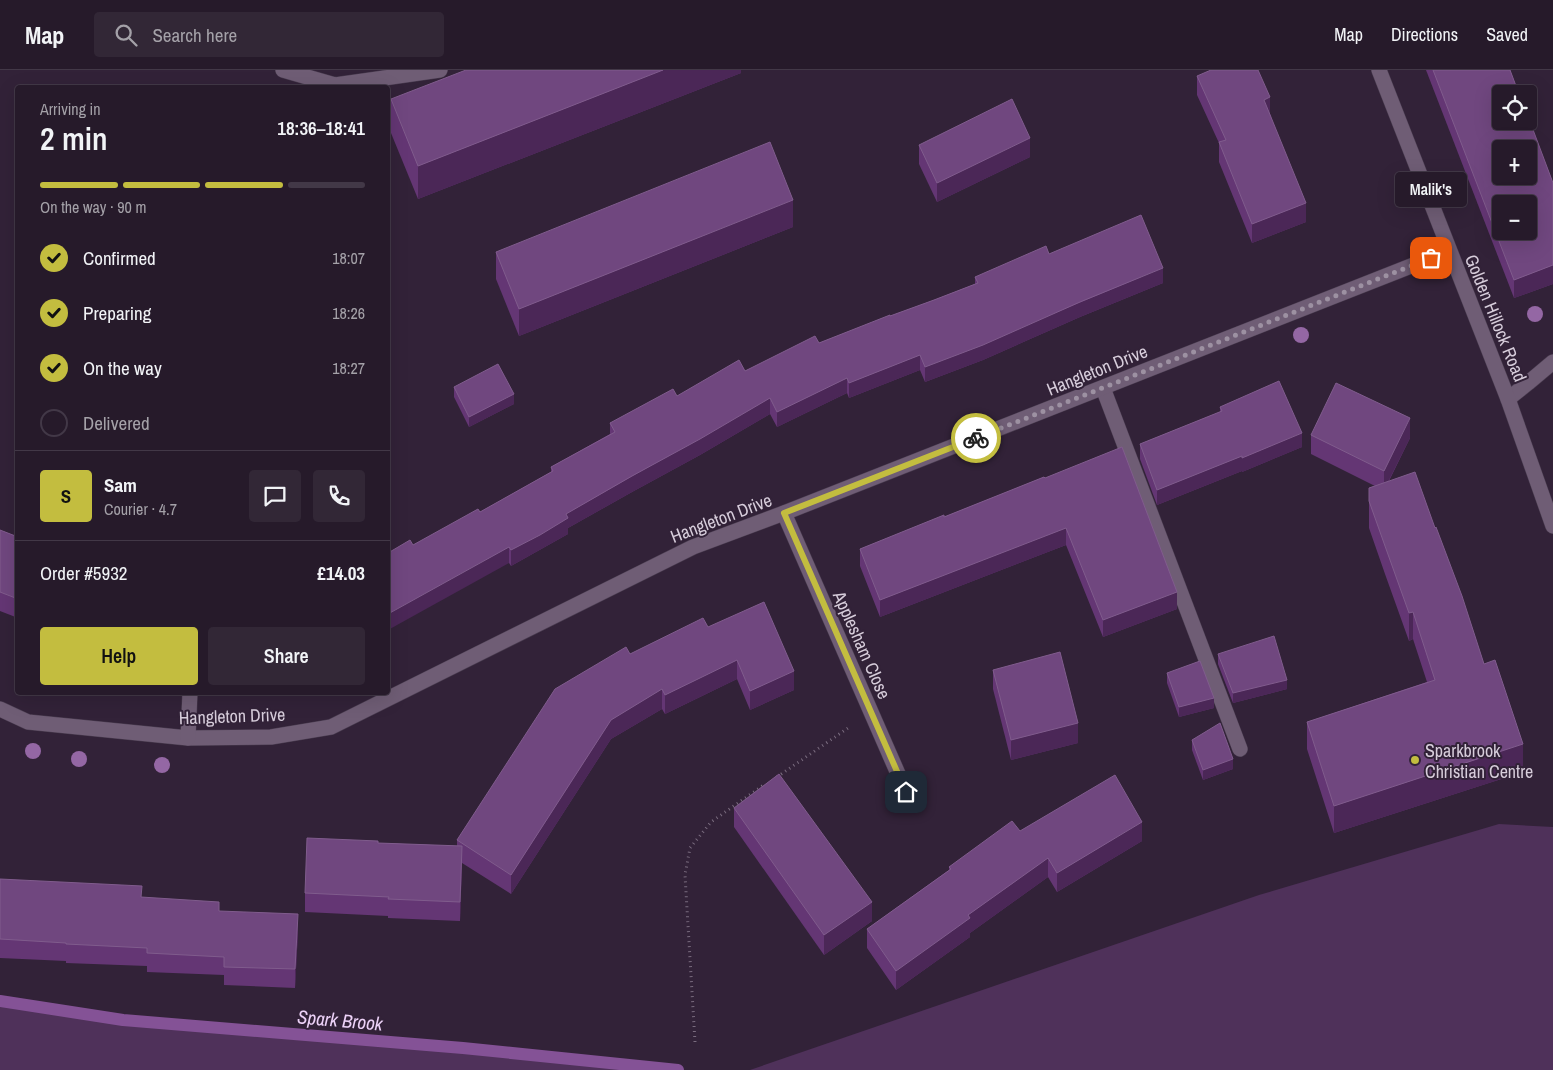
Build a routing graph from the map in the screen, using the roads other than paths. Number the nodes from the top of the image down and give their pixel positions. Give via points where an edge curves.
1 (283, 70) edge
2 (440, 70) edge
3 (1379, 70) edge
4 (1449, 251) junction
5 (1553, 362) edge
6 (1103, 388) junction
7 (1508, 399) junction
8 (784, 513) junction
9 (1553, 526) edge
10 (190, 695) edge
11 (0, 709) edge
12 (188, 738) junction
13 (1240, 749) dead end
14 (906, 792) dead end

1 - 2 street via 335,85
3 - 4 street, Golden Hillock Road
4 - 6 street, Hangleton Drive
4 - 7 street, Golden Hillock Road
5 - 7 street
6 - 8 street, Hangleton Drive
6 - 13 street
7 - 9 street, Golden Hillock Road
8 - 12 street, Hangleton Drive via 693,547 331,727 271,737
8 - 14 street, Applesham Close
10 - 12 street
11 - 12 street, Hangleton Drive via 28,722

